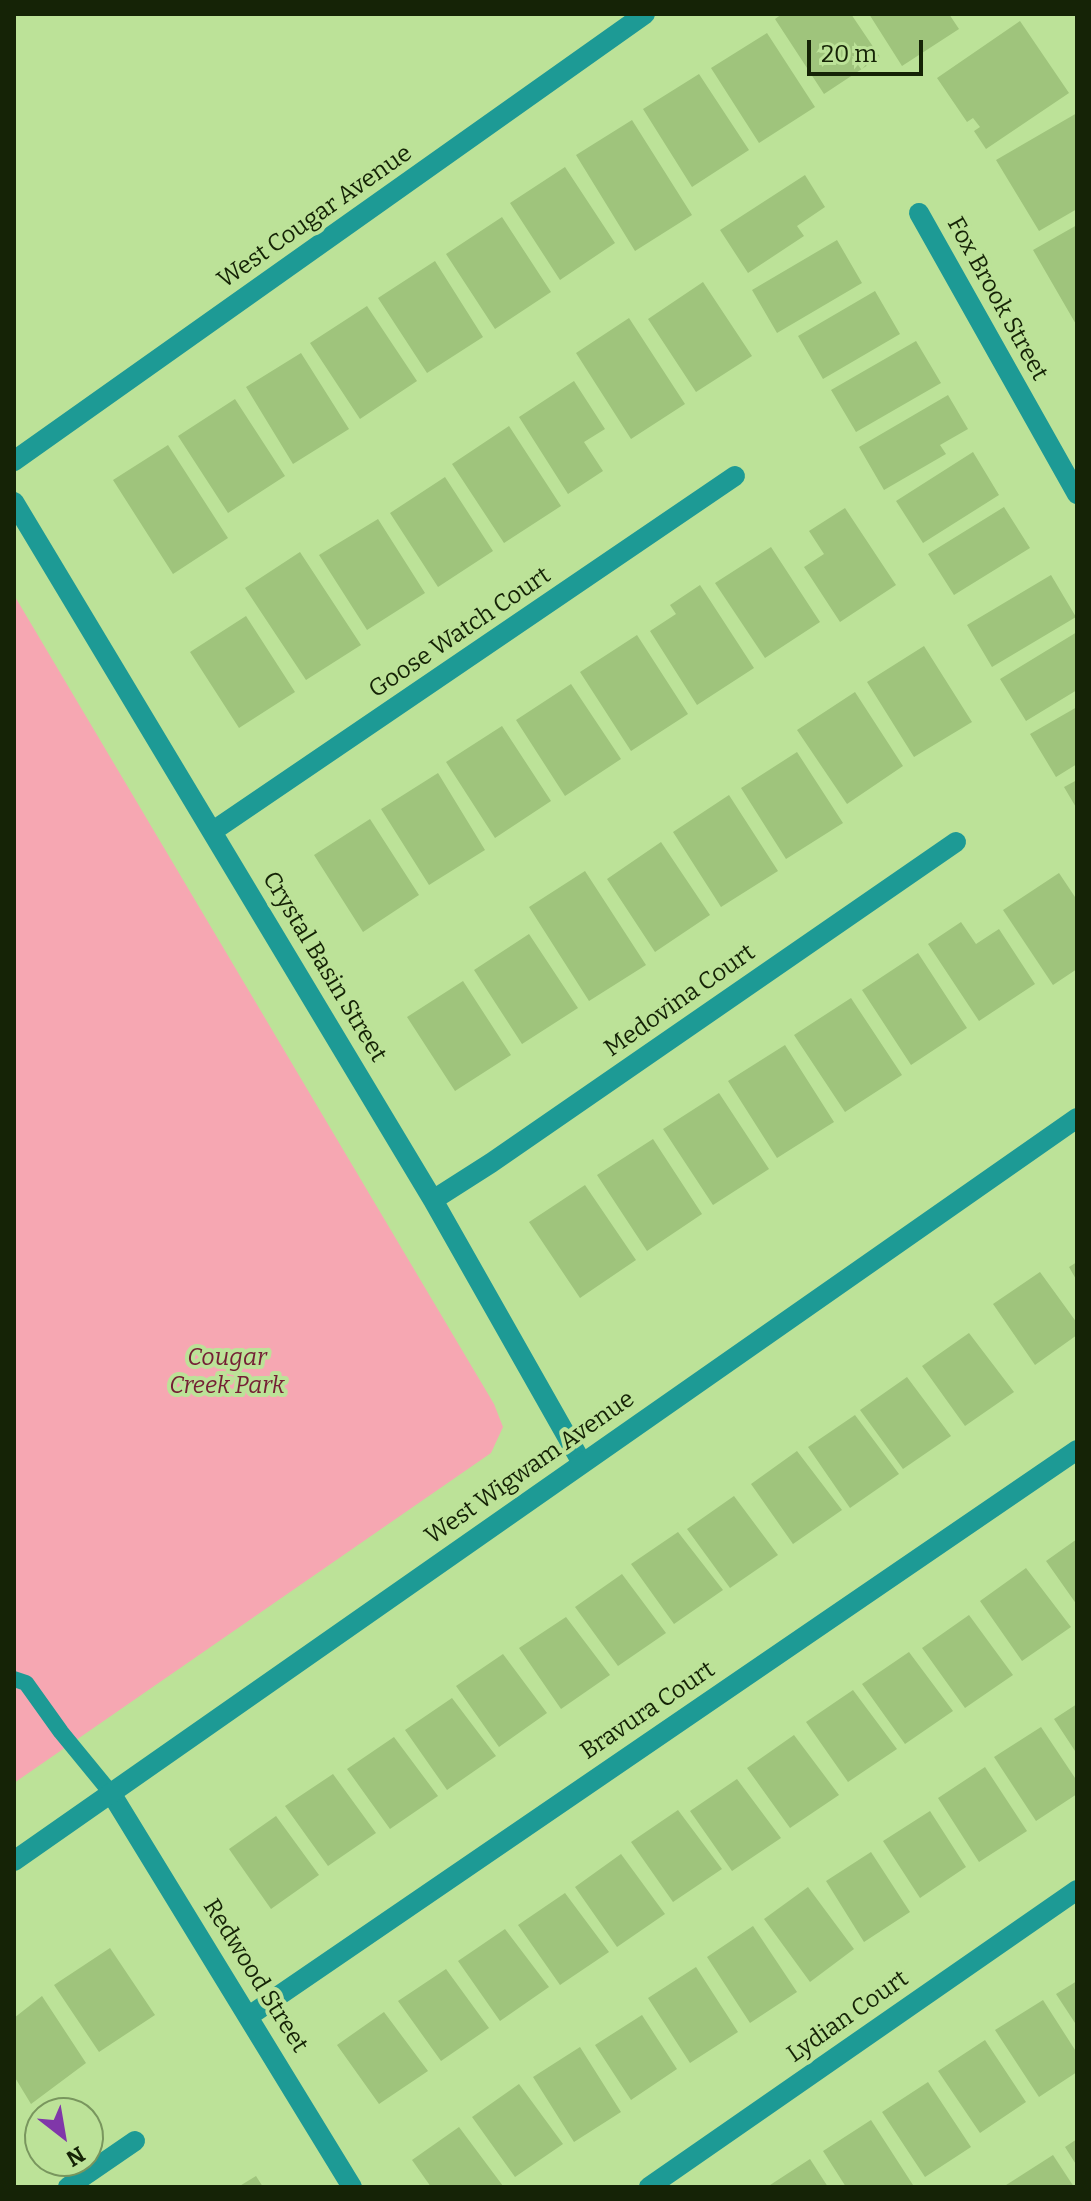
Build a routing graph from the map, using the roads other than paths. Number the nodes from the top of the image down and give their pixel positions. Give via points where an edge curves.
1 (640, 16) edge
2 (919, 213) dead end
3 (14, 461) edge
4 (735, 476) dead end
5 (1077, 494) edge
6 (14, 502) edge
7 (213, 831) junction
8 (956, 842) dead end
9 (1077, 1118) edge
10 (433, 1200) junction
11 (1077, 1450) edge
12 (582, 1463) junction
13 (14, 1679) edge
14 (111, 1793) junction
15 (14, 1861) edge
16 (1077, 1890) edge
17 (249, 2016) junction
18 (135, 2141) dead end
19 (68, 2187) edge
20 (352, 2187) edge
21 (649, 2187) edge

1 - 3 street, West Cougar Avenue
2 - 5 street, Fox Brook Street
4 - 7 street, Goose Watch Court
6 - 7 street, Crystal Basin Street
7 - 10 street, Crystal Basin Street
8 - 10 street, Medovina Court
9 - 12 street, West Wigwam Avenue
10 - 12 street, Crystal Basin Street
11 - 17 street, Bravura Court
12 - 14 street, West Wigwam Avenue
13 - 14 lane via 26,1683
14 - 15 street, West Wigwam Avenue
14 - 17 street, Redwood Street
16 - 21 street, Lydian Court
17 - 20 street, Redwood Street
18 - 19 street

